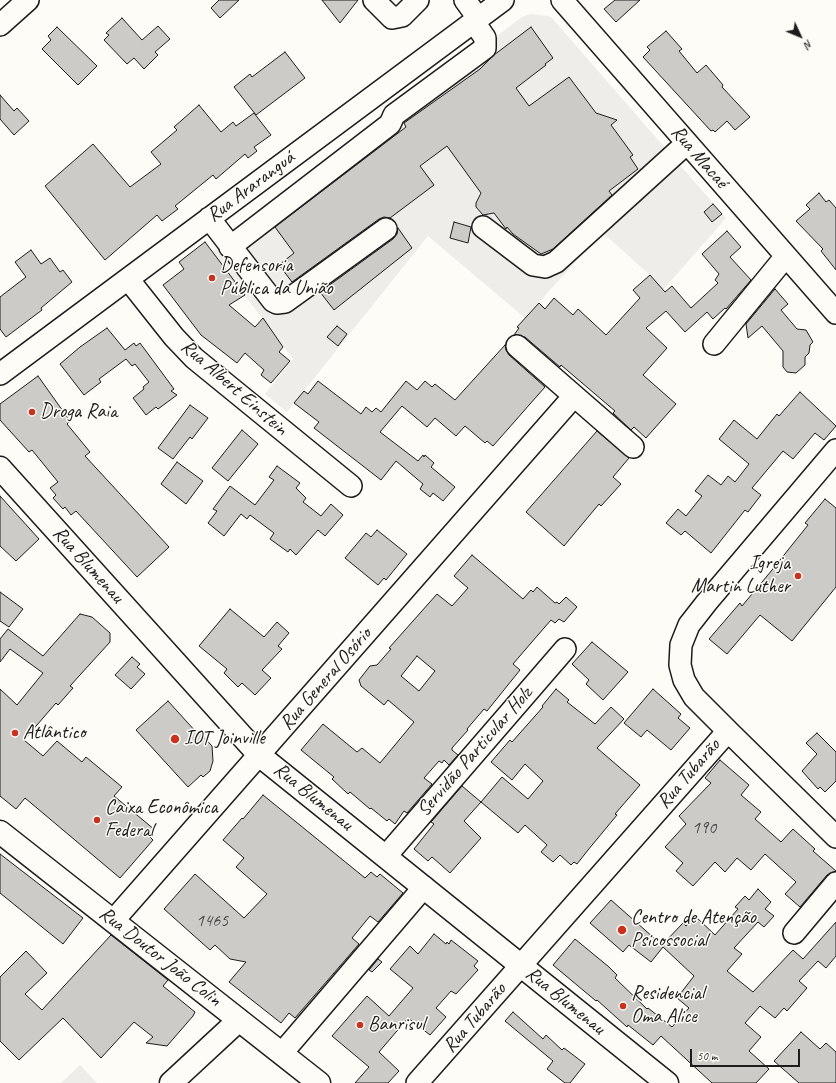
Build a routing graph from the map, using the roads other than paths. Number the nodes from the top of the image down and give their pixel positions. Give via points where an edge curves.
1 (28, 0) edge
2 (374, 0) edge
3 (418, 0) edge
4 (465, 0) edge
5 (503, 0) edge
6 (562, 0) edge
7 (476, 20) junction
8 (0, 25) edge
9 (378, 93) junction
10 (394, 115) junction
11 (687, 143) junction
12 (210, 218) junction
13 (483, 227) dead end
14 (386, 229) dead end
15 (230, 247) junction
16 (786, 256) junction
17 (128, 279) junction
18 (836, 313) edge
19 (714, 344) dead end
20 (517, 346) dead end
21 (0, 374) edge
22 (574, 396) junction
23 (633, 447) dead end
24 (836, 450) edge
25 (0, 468) edge
26 (351, 486) dead end
27 (565, 649) dead end
28 (728, 731) junction
29 (259, 754) junction
30 (0, 832) edge
31 (836, 837) edge
32 (386, 856) junction
33 (836, 883) edge
34 (424, 887) junction
35 (113, 921) junction
36 (794, 933) dead end
37 (521, 965) junction
38 (239, 1020) junction
39 (282, 1053) junction
40 (171, 1083) edge
41 (319, 1083) edge
42 (417, 1083) edge
43 (667, 1083) edge

1 - 8 street
2 - 3 street via 392,18 402,16
4 - 7 street
5 - 7 street, Rua Araranguá
6 - 11 street, Rua Macaé
7 - 9 street, Rua Araranguá
7 - 10 street via 485,38 485,48
9 - 10 street
9 - 12 street, Rua Araranguá
10 - 15 street via 390,124
11 - 13 street via 556,262 545,266 532,265
11 - 16 street, Rua Macaé
12 - 15 street
12 - 17 street, Rua Araranguá
14 - 15 street via 281,303 273,301
16 - 18 street, Rua Macaé
16 - 19 street
17 - 21 street, Rua Araranguá
17 - 26 street, Rua Albert Einstein via 194,358
20 - 22 street
22 - 23 street
22 - 29 street, Rua General Osório
24 - 28 street, Rua Tubarão via 707,602 689,625 681,645 680,665 684,680 694,697
25 - 29 main road, Rua Blumenau
27 - 32 street, Servidão Particular Holz
28 - 31 street
28 - 37 street, Rua Tubarão
29 - 32 main road, Rua Blumenau
29 - 35 street, Rua General Osório
30 - 35 main road, Rua Doutor João Colin
32 - 34 main road, Rua Blumenau
33 - 36 street
34 - 37 main road, Rua Blumenau
34 - 39 street
35 - 38 main road, Rua Doutor João Colin
37 - 42 street, Rua Tubarão
37 - 43 main road, Rua Blumenau
38 - 39 main road, Rua Doutor João Colin
38 - 40 main road
39 - 41 main road, Rua Doutor João Colin

